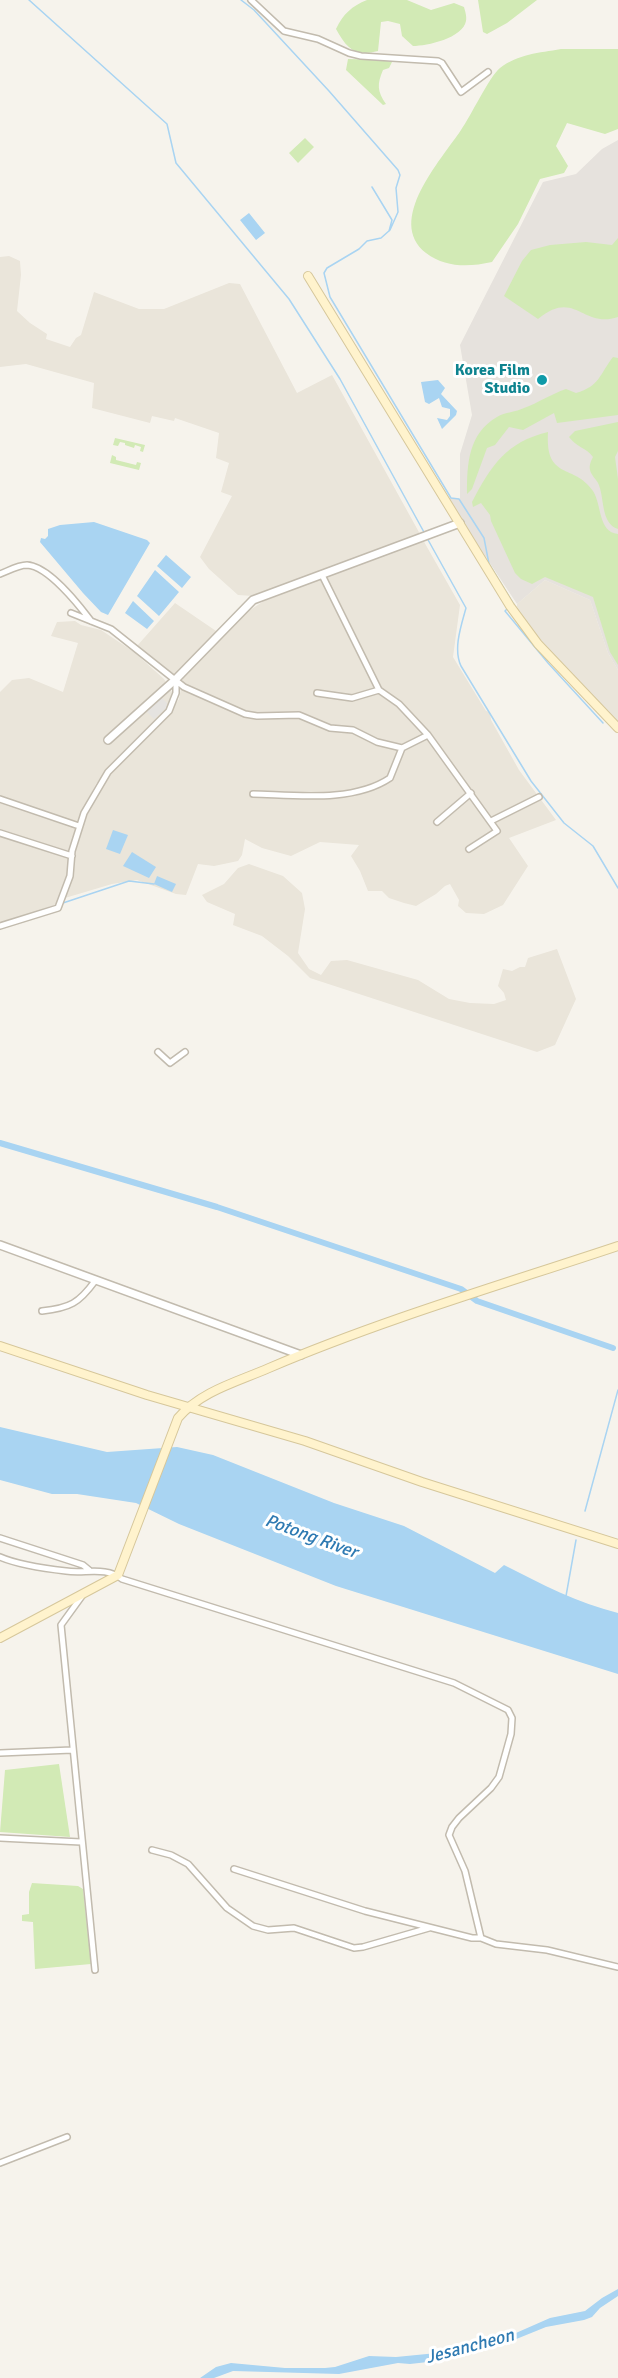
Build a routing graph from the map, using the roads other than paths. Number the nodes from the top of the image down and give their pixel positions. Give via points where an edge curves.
1 (251, 0) edge
2 (488, 72) dead end
3 (308, 276) dead end
4 (460, 523) junction
5 (0, 574) edge
6 (322, 575) junction
7 (71, 613) dead end
8 (91, 621) junction
9 (176, 679) junction
10 (379, 690) junction
11 (317, 693) dead end
12 (618, 728) edge
13 (428, 735) junction
14 (108, 740) dead end
15 (402, 748) junction
16 (471, 793) junction
17 (253, 794) dead end
18 (539, 797) dead end
19 (0, 799) edge
20 (491, 821) junction
21 (437, 822) dead end
22 (79, 825) junction
23 (0, 833) edge
24 (470, 849) dead end
25 (72, 856) junction
26 (0, 926) edge
27 (158, 1052) dead end
28 (185, 1053) dead end
29 (0, 1245) edge
30 (618, 1246) edge
31 (95, 1281) junction
32 (42, 1311) dead end
33 (0, 1346) edge
34 (301, 1355) junction
35 (188, 1406) junction
36 (0, 1539) edge
37 (618, 1544) edge
38 (0, 1557) edge
39 (89, 1570) junction
40 (118, 1575) junction
41 (82, 1596) junction
42 (0, 1638) edge
43 (72, 1750) junction
44 (0, 1753) edge
45 (0, 1838) edge
46 (81, 1842) junction
47 (152, 1850) dead end
48 (234, 1869) dead end
49 (431, 1928) junction
50 (481, 1938) junction
51 (618, 1967) edge
52 (95, 1970) dead end
53 (67, 2137) dead end
54 (0, 2163) edge

1 - 2 street via 284,31 318,39 349,53 438,61 461,92
3 - 4 main road
4 - 6 street
4 - 12 main road via 538,644
5 - 8 street via 24,565 43,571
6 - 9 street via 253,600
6 - 10 street
7 - 8 street
8 - 9 street via 111,629
9 - 14 street
9 - 15 street via 184,687 245,714 299,715
9 - 22 street via 177,693 170,711 108,772
10 - 11 street via 352,698
10 - 13 street via 399,704
13 - 15 street
13 - 16 street
15 - 17 street via 390,778 356,793
16 - 20 street
16 - 21 street
18 - 20 street
19 - 22 street
20 - 24 street via 497,831
22 - 25 street
23 - 25 street
25 - 26 street via 70,876 58,908
27 - 28 street via 171,1063
29 - 31 street
30 - 34 main road
31 - 32 street via 71,1306
31 - 34 street
33 - 35 main road
34 - 35 main road via 205,1395
35 - 37 main road
35 - 40 main road via 178,1418
36 - 39 street
38 - 39 street via 69,1572
39 - 40 street
40 - 41 main road
40 - 50 street via 142,1586 454,1683 508,1710 511,1734 499,1777 459,1818 449,1835 465,1871
41 - 42 main road
41 - 43 street via 61,1625
43 - 44 street
43 - 46 street
45 - 46 street
46 - 52 street
47 - 49 street via 188,1864 227,1908 260,1929 294,1928 354,1948
48 - 49 street
49 - 50 street
50 - 51 street
53 - 54 street

